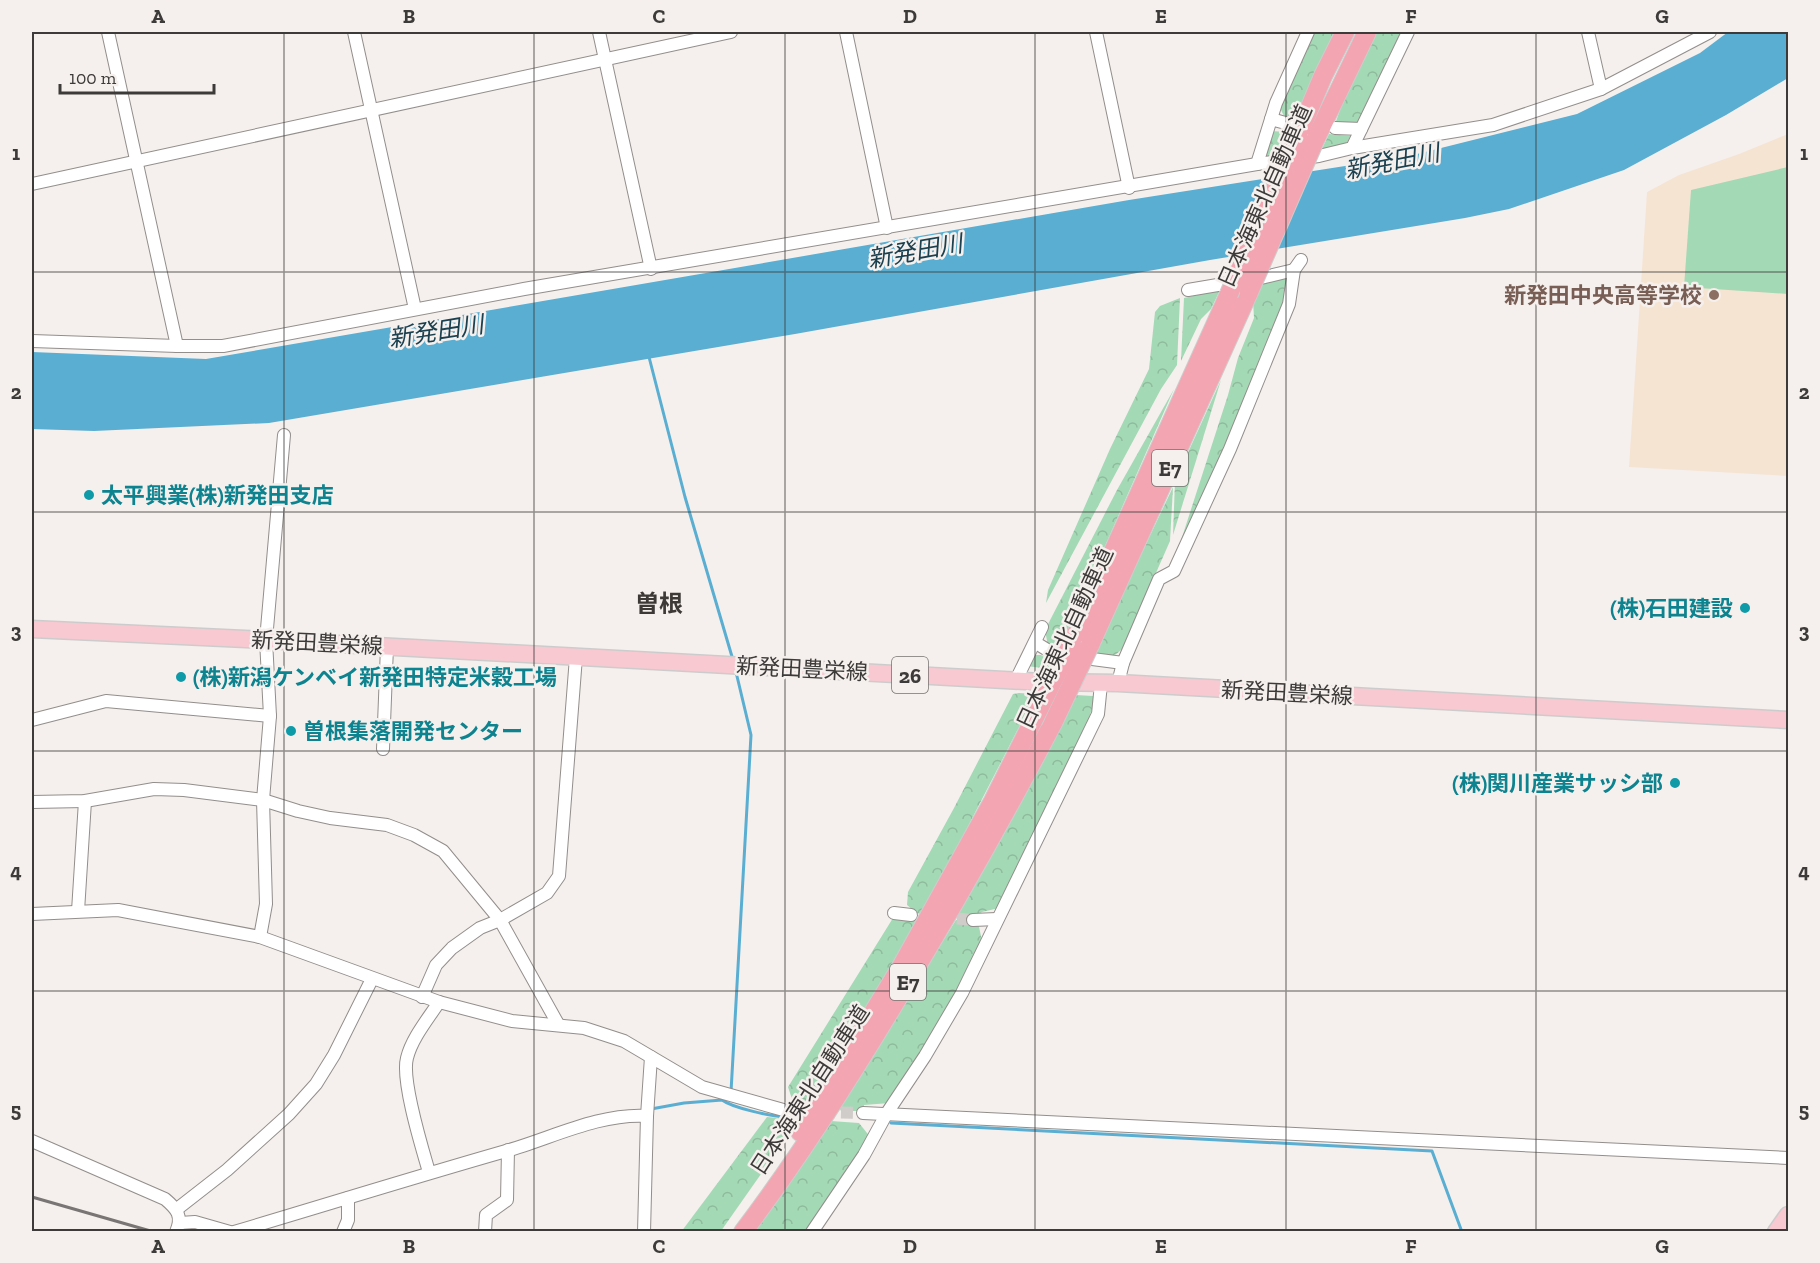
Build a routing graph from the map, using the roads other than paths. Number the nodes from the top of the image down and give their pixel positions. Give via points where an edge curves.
1 (108, 32) edge
2 (354, 32) edge
3 (598, 32) edge
4 (731, 32) edge
5 (846, 32) edge
6 (1096, 32) edge
7 (1308, 32) edge
8 (1345, 32) edge
9 (1367, 32) edge
10 (1408, 32) edge
11 (1588, 32) edge
12 (1710, 32) edge
13 (604, 59) junction
14 (1601, 89) junction
15 (371, 110) junction
16 (1271, 119) junction
17 (1335, 128) dead end
18 (1361, 129) junction
19 (1293, 130) junction
20 (1352, 148) junction
21 (135, 161) junction
22 (1257, 164) junction
23 (32, 184) edge
24 (1129, 188) junction
25 (887, 228) junction
26 (651, 269) junction
27 (1188, 290) dead end
28 (415, 309) junction
29 (32, 341) edge
30 (177, 346) junction
31 (284, 435) dead end
32 (1042, 627) dead end
33 (32, 629) edge
34 (266, 640) junction
35 (1036, 643) junction
36 (387, 646) junction
37 (576, 657) junction
38 (1123, 663) junction
39 (1016, 680) junction
40 (1109, 684) junction
41 (270, 716) junction
42 (32, 720) edge
43 (1788, 720) edge
44 (383, 749) dead end
45 (263, 800) junction
46 (85, 801) junction
47 (32, 802) edge
48 (78, 911) junction
49 (894, 913) dead end
50 (32, 914) edge
51 (911, 915) dead end
52 (997, 919) junction
53 (500, 920) junction
54 (973, 920) tunnel mouth
55 (260, 937) junction
56 (372, 979) junction
57 (422, 997) junction
58 (439, 1002) junction
59 (558, 1024) junction
60 (651, 1057) junction
61 (787, 1111) tunnel mouth
62 (863, 1113) tunnel mouth
63 (887, 1113) junction
64 (647, 1116) junction
65 (32, 1141) edge
66 (508, 1150) junction
67 (1788, 1158) edge
68 (429, 1172) junction
69 (348, 1198) junction
70 (1788, 1215) edge
71 (178, 1220) edge
72 (232, 1232) edge
73 (344, 1232) edge
74 (485, 1232) edge
75 (645, 1232) edge
76 (729, 1232) edge
77 (743, 1232) edge
78 (812, 1232) edge
79 (1776, 1232) edge

1 - 21 street
2 - 15 street
3 - 13 street
4 - 13 street
5 - 25 street
6 - 24 street
7 - 16 street
8 - 19 highway, 日本海東北自動車道 / E7
9 - 77 highway, 日本海東北自動車道 / E7, bridge via 1054,721 955,904 850,1078
10 - 18 street
11 - 14 street
12 - 14 street
13 - 15 street
13 - 26 street
14 - 20 street via 1493,125
15 - 21 street
15 - 28 street
16 - 19 street
16 - 22 street
17 - 18 street
18 - 20 street
19 - 76 highway, 日本海東北自動車道 / E7, bridge via 1228,294 1071,643 987,811 901,967 804,1125
20 - 22 street
21 - 23 street
21 - 30 street
22 - 24 street
24 - 25 street
25 - 26 street
26 - 28 street
27 - 38 street via 1265,277 1298,265 1289,304 1230,449 1174,571 1159,579
28 - 30 street via 223,346
29 - 30 street
31 - 34 street
32 - 35 street
33 - 34 main road, 新発田豊栄線 / 26
34 - 36 main road, 新発田豊栄線 / 26
34 - 41 street
35 - 38 street via 1054,654
35 - 39 street
36 - 37 main road, 新発田豊栄線 / 26
36 - 44 street
37 - 39 main road, 新発田豊栄線 / 26
37 - 53 street via 559,876 548,893
38 - 40 street
39 - 40 main road, 新発田豊栄線 / 26
40 - 43 main road, 新発田豊栄線 / 26
40 - 52 street
41 - 42 street via 106,701
41 - 45 street
45 - 46 street via 154,789
45 - 53 street via 298,812 387,825 414,835 443,851
45 - 55 street via 266,904
46 - 47 street
46 - 48 street
48 - 50 street
48 - 55 street via 118,910
49 - 51 street
52 - 54 street
52 - 63 street via 957,1002
53 - 57 street via 480,928 452,948 436,965
53 - 59 street
55 - 56 street
56 - 57 street
56 - 71 street via 316,1084
57 - 58 street
58 - 59 street via 512,1020
58 - 68 street via 417,1034 406,1060 409,1093
59 - 60 street via 624,1041
60 - 61 street via 702,1087
60 - 64 street
62 - 63 street
63 - 67 street
63 - 78 street
64 - 66 street via 595,1122
64 - 75 street
65 - 71 street via 165,1199
66 - 68 street
66 - 74 street via 507,1200 486,1215
68 - 69 street
69 - 72 street
69 - 73 street
70 - 79 main road
71 - 72 street

